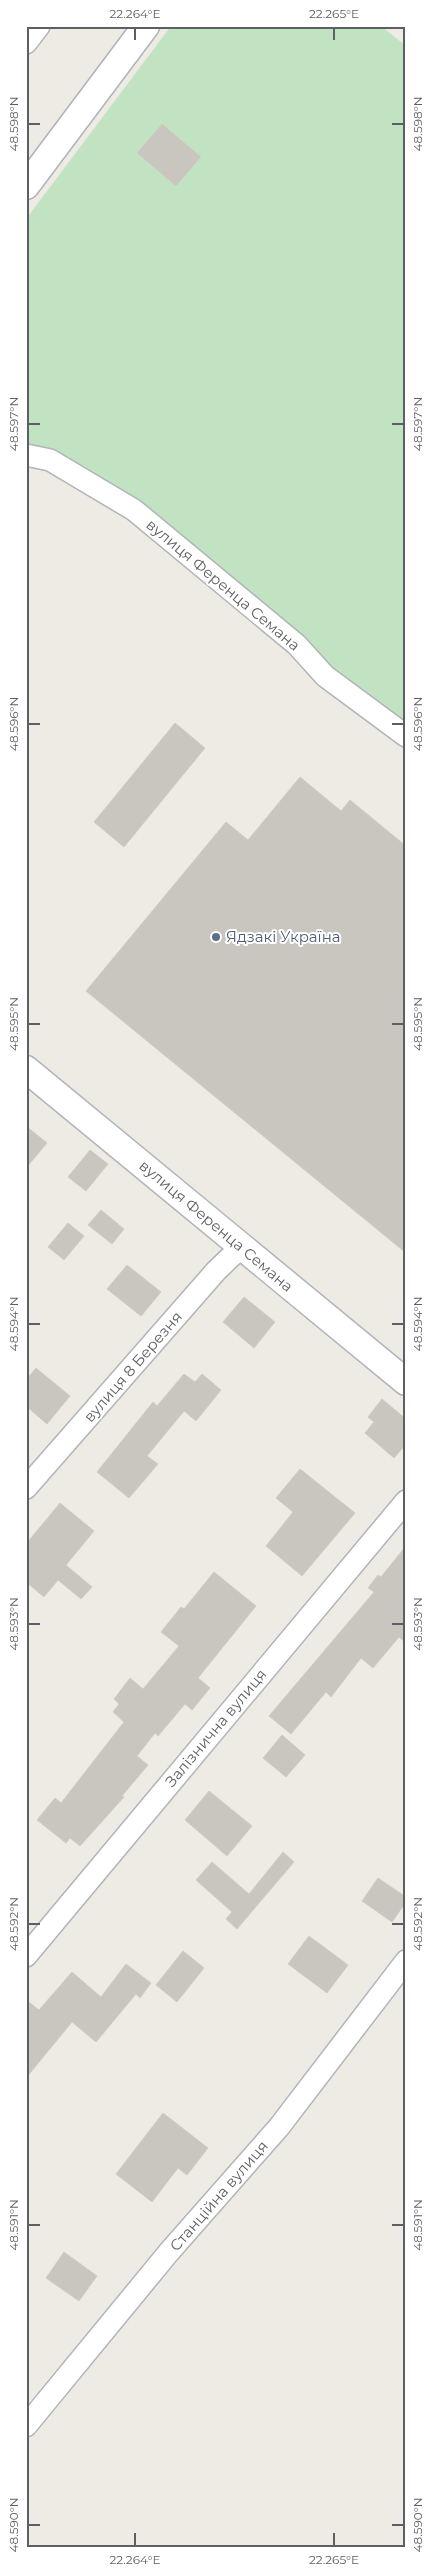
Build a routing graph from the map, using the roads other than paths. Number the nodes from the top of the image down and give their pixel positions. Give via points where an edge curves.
1 (39, 26) edge
2 (146, 26) edge
3 (26, 43) edge
4 (26, 186) edge
5 (26, 455) edge
6 (406, 736) edge
7 (26, 1070) edge
8 (241, 1248) junction
9 (406, 1382) edge
10 (26, 1488) edge
11 (406, 1501) edge
12 (26, 1956) edge
13 (406, 1961) edge
14 (26, 2426) edge

1 - 3 street
2 - 4 street
5 - 6 street, вулиця Ференца Семана via 50,460 134,510 297,646 325,676
7 - 8 street, вулиця Ференца Семана
8 - 9 street, вулиця Ференца Семана
8 - 10 street, вулиця 8 Березня via 216,1272
11 - 12 street, Залізнична вулиця
13 - 14 street, Станційна вулиця via 279,2127 169,2252

